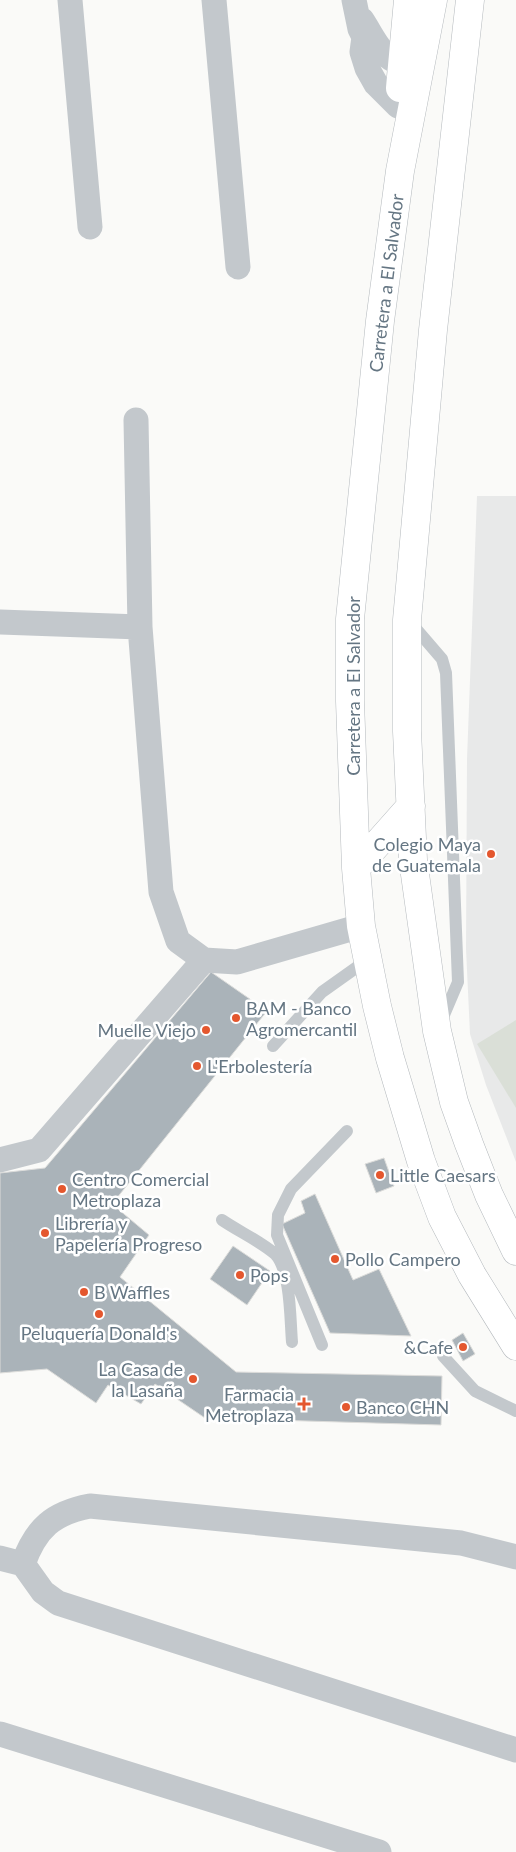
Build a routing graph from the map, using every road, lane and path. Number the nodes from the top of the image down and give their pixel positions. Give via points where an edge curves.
1 (70, 0) edge
2 (214, 0) edge
3 (408, 0) edge
4 (433, 0) edge
5 (470, 0) edge
6 (489, 0) edge
7 (354, 5) edge
8 (402, 64) junction
9 (398, 106) junction
10 (400, 171) junction
11 (90, 226) dead end
12 (445, 245) junction
13 (238, 267) dead end
14 (136, 420) dead end
15 (407, 620) junction
16 (0, 622) edge
17 (140, 627) junction
18 (411, 806) junction
19 (354, 814) junction
20 (383, 837) junction
21 (413, 860) junction
22 (356, 868) junction
23 (362, 926) junction
24 (204, 960) junction
25 (367, 960) junction
26 (437, 1031) junction
27 (273, 1046) dead end
28 (346, 1131) dead end
29 (0, 1160) edge
30 (222, 1220) dead end
31 (516, 1251) edge
32 (292, 1342) dead end
33 (322, 1345) dead end
34 (516, 1346) edge
35 (443, 1356) dead end
36 (516, 1410) edge
37 (516, 1557) edge
38 (11, 1561) edge
39 (0, 1734) edge
40 (516, 1750) edge
41 (379, 1852) edge

1 - 11 street
2 - 13 street
3 - 8 highway
4 - 10 highway, Carretera a El Salvador
5 - 12 highway
6 - 12 highway via 477,84
7 - 8 street via 383,55
7 - 9 street via 364,37 362,52 368,68 376,84
8 - 9 highway
9 - 10 highway
10 - 19 highway, Carretera a El Salvador via 380,322 350,619
12 - 15 highway
14 - 17 street
15 - 18 highway via 406,699
15 - 26 lane via 442,659 446,673 458,982
16 - 17 street
17 - 24 street via 161,892 178,941
18 - 20 highway
18 - 21 highway
19 - 20 highway
19 - 22 highway, Carretera a El Salvador
20 - 21 highway
20 - 22 highway
21 - 26 highway
22 - 23 highway, Carretera a El Salvador
23 - 24 street via 237,962
23 - 25 highway, Carretera a El Salvador
24 - 29 street via 39,1150
25 - 27 lane via 322,992
25 - 34 highway, Carretera a El Salvador via 390,1058 421,1161 442,1217 472,1275
26 - 31 highway via 454,1102 469,1144
28 - 33 lane via 291,1189 278,1215 277,1235
30 - 32 lane via 275,1255 284,1270
35 - 36 lane via 475,1391
37 - 38 street via 461,1543 90,1506 68,1510 48,1523
38 - 40 street via 58,1603
39 - 41 street

